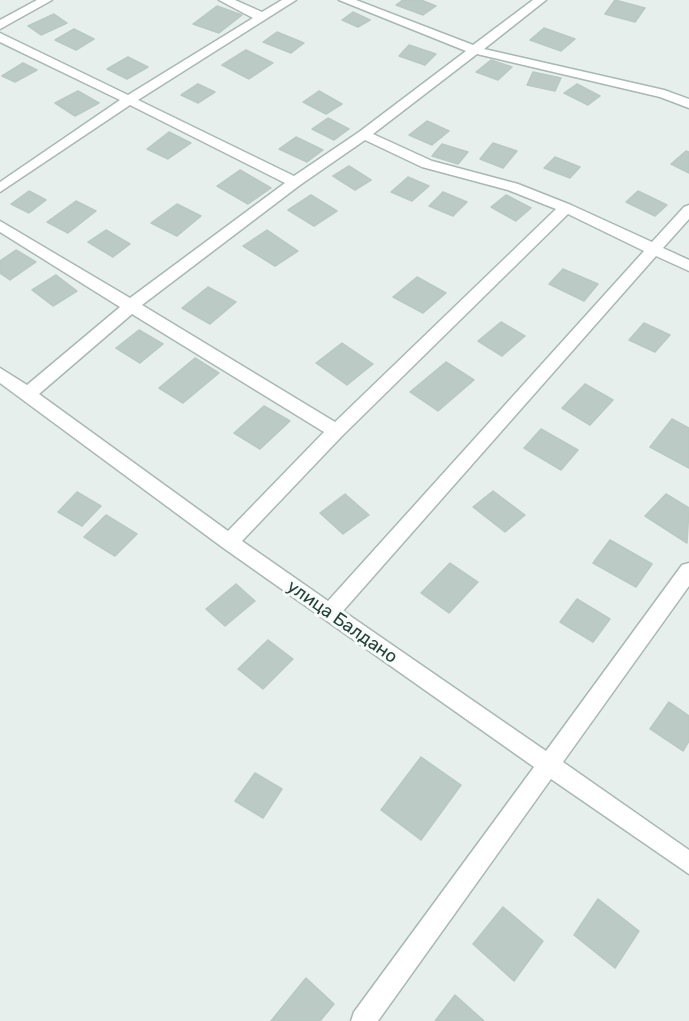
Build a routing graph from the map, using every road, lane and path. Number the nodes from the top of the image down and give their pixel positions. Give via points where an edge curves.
1 (46, 0) edge
2 (225, 0) edge
3 (290, 0) edge
4 (345, 0) edge
5 (540, 0) edge
6 (262, 17) junction
7 (0, 25) edge
8 (0, 37) edge
9 (474, 50) junction
10 (129, 100) junction
11 (689, 104) edge
12 (364, 135) junction
13 (295, 182) junction
14 (0, 188) edge
15 (566, 208) junction
16 (689, 210) edge
17 (0, 226) edge
18 (653, 248) junction
19 (689, 266) edge
20 (132, 306) junction
21 (0, 374) edge
22 (28, 394) junction
23 (336, 431) junction
24 (229, 542) junction
25 (689, 571) edge
26 (329, 612) junction
27 (548, 766) junction
28 (689, 863) edge
29 (363, 1021) edge

1 - 7 street
2 - 6 street
3 - 6 street
4 - 9 street
5 - 9 street
6 - 10 street
8 - 10 street
9 - 11 street via 664,94
9 - 12 street
10 - 13 street
10 - 14 street
12 - 13 street
12 - 15 street via 427,164 513,187
13 - 20 street
15 - 18 street
15 - 23 street
16 - 18 street
17 - 20 street
18 - 19 street
18 - 26 street
20 - 22 street
20 - 23 street
21 - 22 street, улица Балдано
22 - 24 street, улица Балдано
23 - 24 street
24 - 26 street, улица Балдано
25 - 27 street
26 - 27 street, улица Балдано
27 - 28 street, улица Балдано
27 - 29 street

